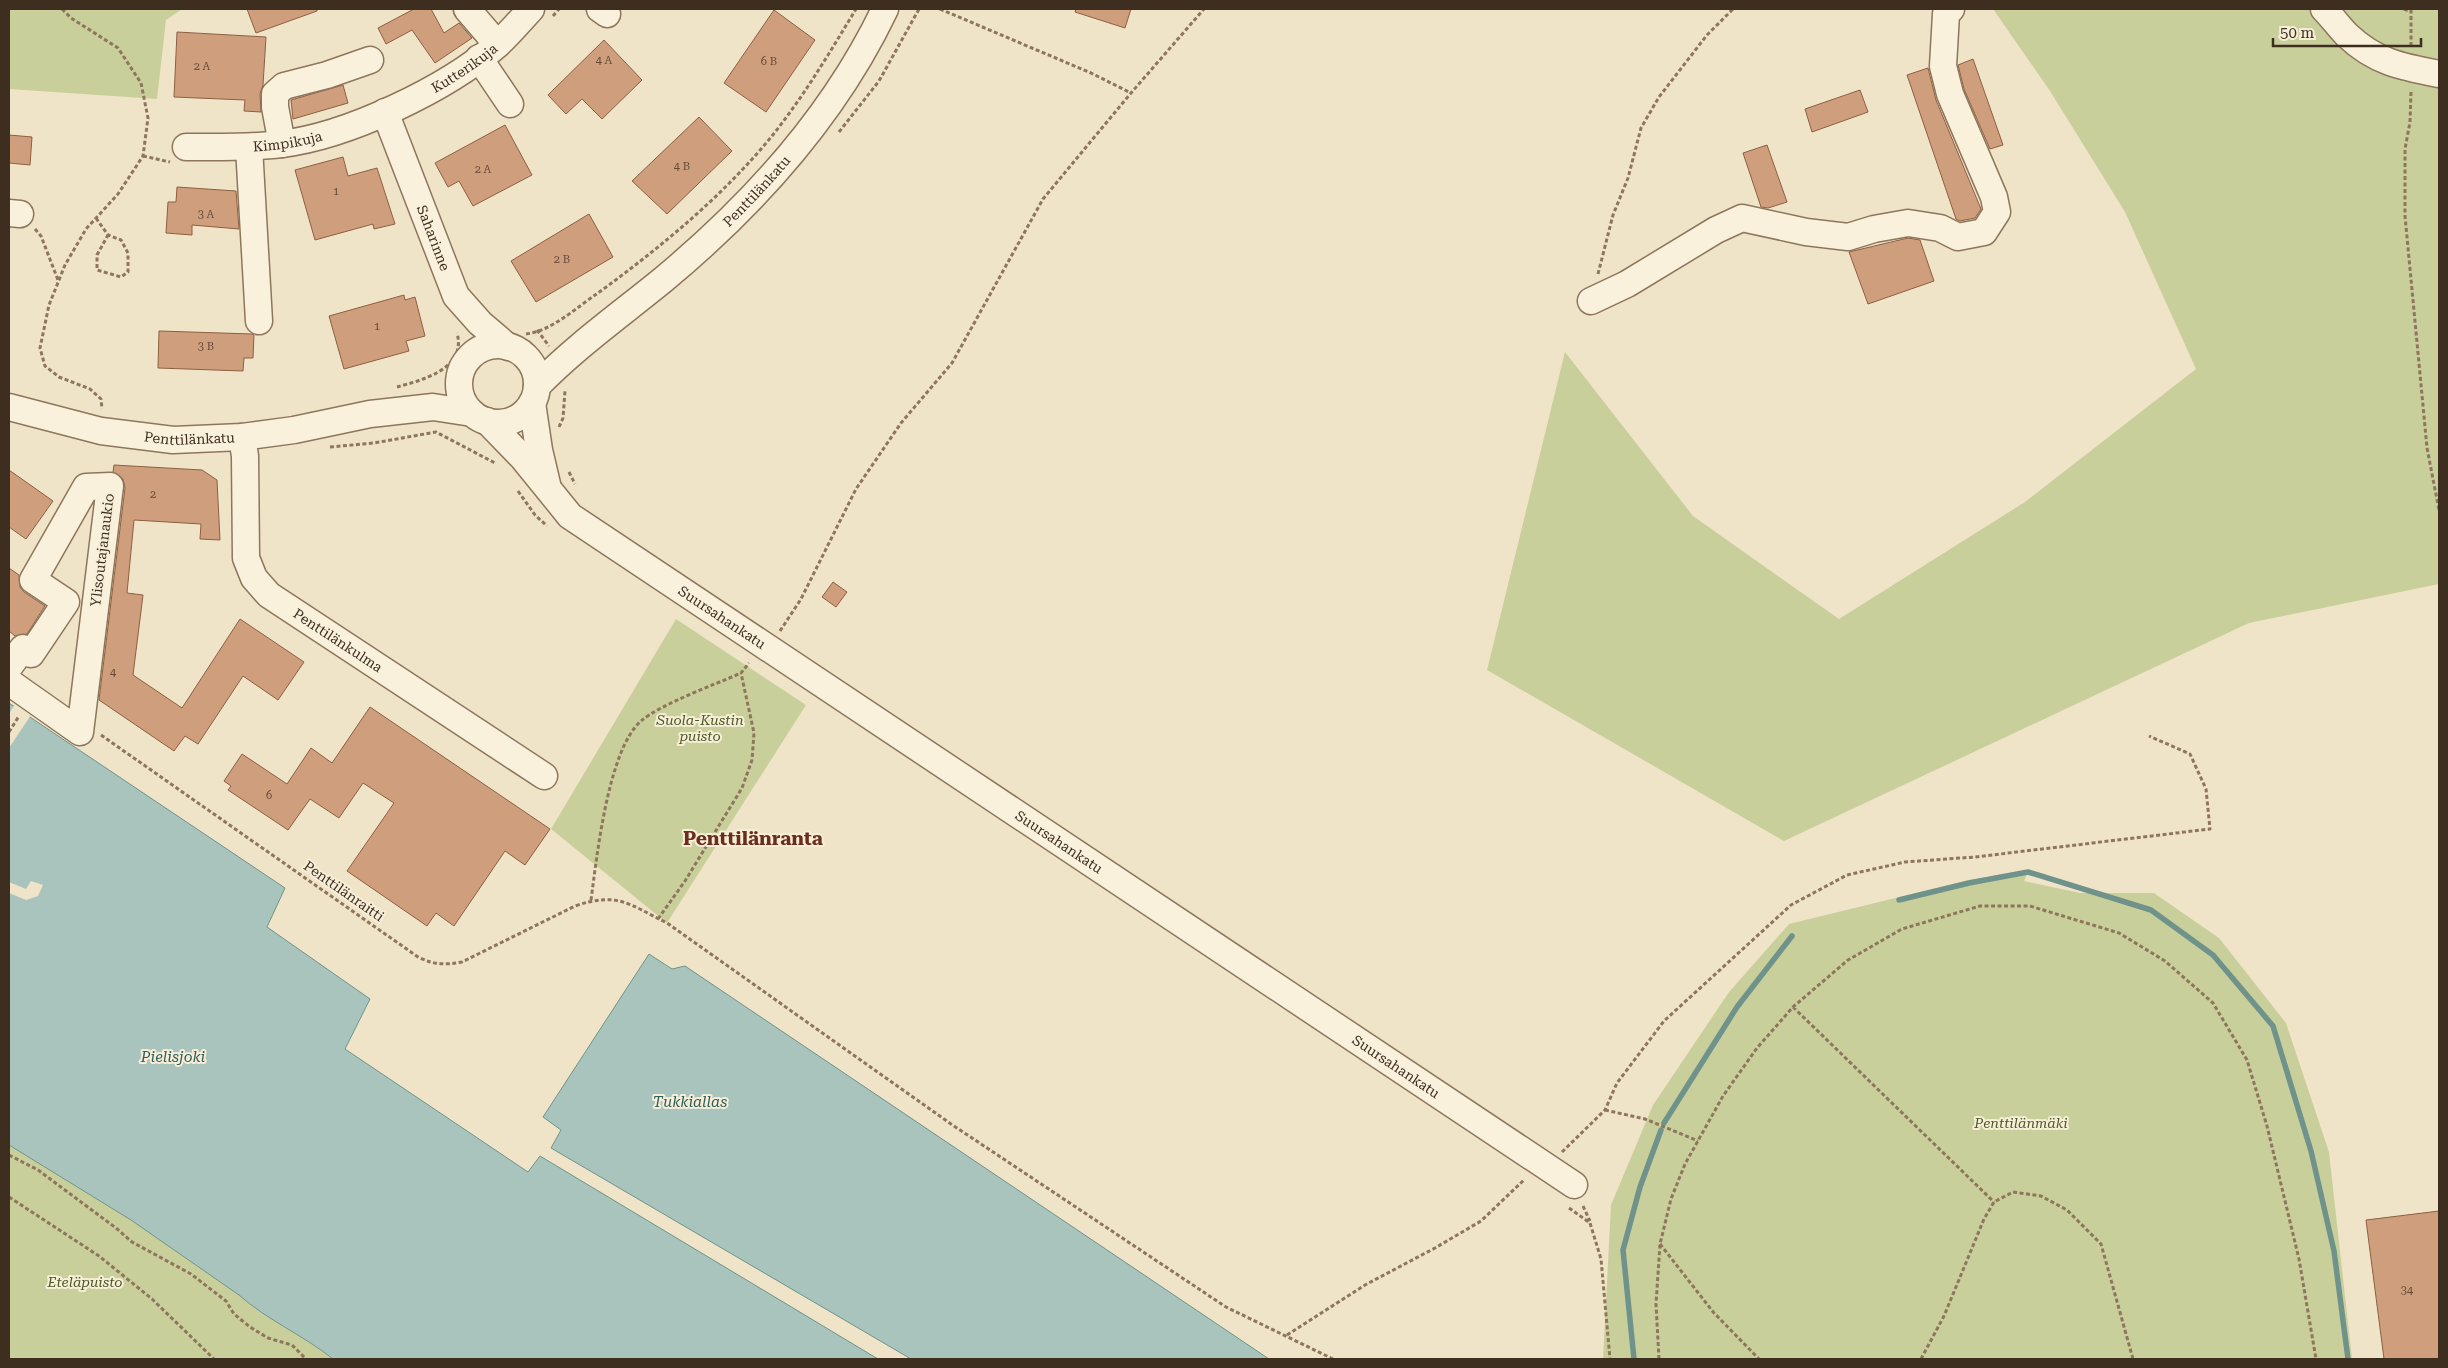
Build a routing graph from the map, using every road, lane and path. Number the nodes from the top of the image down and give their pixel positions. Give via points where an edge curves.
1 (62, 9) edge
2 (467, 9) edge
3 (559, 9) edge
4 (856, 9) edge
5 (885, 9) edge
6 (940, 9) edge
7 (1204, 9) edge
8 (1733, 9) edge
9 (1951, 9) edge
10 (2324, 9) edge
11 (2404, 9) edge
12 (2411, 12) dead end
13 (541, 14) edge
14 (488, 51) junction
15 (370, 60) dead end
16 (2439, 74) edge
17 (1131, 93) junction
18 (2412, 94) dead end
19 (510, 104) dead end
20 (386, 112) junction
21 (282, 144) junction
22 (249, 147) junction
23 (183, 155) joint
24 (143, 156) junction
25 (14, 213) edge
26 (96, 218) junction
27 (108, 235) junction
28 (58, 280) junction
29 (456, 296) junction
30 (1592, 301) joint
31 (259, 321) dead end
32 (455, 328) dead end
33 (587, 338) junction
34 (518, 345) junction
35 (464, 365) junction
36 (394, 387) dead end
37 (534, 395) junction
38 (9, 407) edge
39 (102, 414) dead end
40 (370, 414) junction
41 (479, 417) junction
42 (242, 437) junction
43 (549, 492) junction
44 (2439, 510) edge
45 (535, 515) dead end
46 (550, 528) dead end
47 (778, 633) dead end
48 (740, 657) dead end
49 (748, 663) junction
50 (9, 667) edge
51 (757, 668) dead end
52 (741, 673) junction
53 (9, 682) edge
54 (82, 721) junction
55 (2149, 736) dead end
56 (544, 776) dead end
57 (591, 900) junction
58 (658, 919) junction
59 (1793, 1007) junction
60 (1604, 1110) junction
61 (1698, 1141) junction
62 (9, 1155) edge
63 (1516, 1173) dead end
64 (1533, 1176) junction
65 (1570, 1196) joint
66 (9, 1197) edge
67 (1994, 1202) junction
68 (1660, 1244) junction
69 (1286, 1335) junction
70 (214, 1359) edge
71 (306, 1359) edge
72 (1333, 1359) edge
73 (1610, 1359) edge
74 (1659, 1359) edge
75 (1759, 1359) edge
76 (1921, 1359) edge
77 (2134, 1359) edge
78 (2316, 1359) edge

1 - 24 path via 118,48 141,83 148,118
2 - 14 street
3 - 13 path
4 - 34 path via 772,136 735,177 649,256 561,319 528,334
5 - 33 street, Penttilänkatu via 854,66 824,111 755,192 715,234 664,279
6 - 17 path
7 - 17 path
8 - 30 path via 1707,35 1659,97 1641,128 1628,178 1613,215
9 - 30 street via 1946,14 1943,66 1950,94 1994,197 1997,212 1984,232 1958,237 1940,228 1908,223 1848,237 1742,218
10 - 16 street via 2360,47 2382,61
11 - 12 path
13 - 14 street, Kutterikuja
14 - 19 street
14 - 20 street, Kutterikuja via 445,82
15 - 21 street via 284,86 275,94
17 - 47 path via 1043,199 952,363 901,423 856,489 801,599
18 - 44 path via 2405,149 2405,216 2427,448
20 - 21 street, Kimpikuja via 337,130
20 - 29 street, Saharinne
21 - 22 street, Kimpikuja
22 - 23 street, Kimpikuja
22 - 31 street
23 - 24 path
24 - 26 path via 118,194
25 - 28 path via 41,236
26 - 27 path
26 - 28 path via 86,229
27 - 27 path via 122,240 128,253 128,272 121,276 97,270 97,255
28 - 39 path via 40,348 45,366 59,377 90,389 102,399
29 - 34 street, Saharinne via 480,323
29 - 35 street via 468,330
32 - 36 path via 457,351 448,366 428,378
33 - 34 street
33 - 37 street, Penttilänkatu
34 - 35 street via 483,348
34 - 37 street via 534,369
35 - 40 street, Penttilänkatu via 431,393
35 - 41 street via 459,390 466,407
37 - 41 street via 527,410 513,420 504,423
37 - 43 street, Suursahankatu via 539,450
38 - 42 street, Penttilänkatu via 101,431 173,440
40 - 41 street, Penttilänkatu via 433,407
40 - 42 street, Penttilänkatu
41 - 43 street, Suursahankatu via 522,458
42 - 56 street, Penttilänkulma via 246,558 254,578 269,594
43 - 64 street, Suursahankatu via 570,516
45 - 46 path
48 - 49 path
49 - 51 path
49 - 52 path
50 - 54 street, Ylisoutajanaukio via 23,648 31,654 66,602 33,580 86,487 110,486
52 - 57 path via 662,709 641,721 628,736 609,793
52 - 58 path via 754,733 752,760 742,788
53 - 54 street via 80,732
54 - 57 path, Penttilänraitti via 431,964 462,962
55 - 60 path via 2190,754 2206,789 2210,829 1976,857 1905,862 1846,875 1791,905 1664,1021 1617,1083
57 - 58 path, Penttilänraitti via 620,900
58 - 69 path, Penttilänraitti via 1107,1229 1226,1307
59 - 61 path via 1757,1048 1723,1096
59 - 67 path
59 - 78 path via 1848,960 1902,929 1980,906 2030,906 2118,933 2166,961 2213,1003 2247,1060 2268,1126 2299,1259
60 - 61 path via 1645,1119
60 - 64 path
61 - 68 path via 1672,1199
62 - 71 path via 38,1170 132,1242 191,1274 226,1301 234,1314 250,1327 268,1338 292,1344
63 - 64 path
64 - 65 street, Suursahankatu
64 - 69 path via 1481,1221 1365,1285
65 - 73 path via 1590,1222 1601,1260
66 - 70 path via 99,1256 152,1298
67 - 76 path via 1944,1316
67 - 77 path via 2013,1192 2040,1196 2067,1210 2101,1244
68 - 74 path via 1656,1304
68 - 75 path via 1714,1313
69 - 72 path, Penttilänraitti

